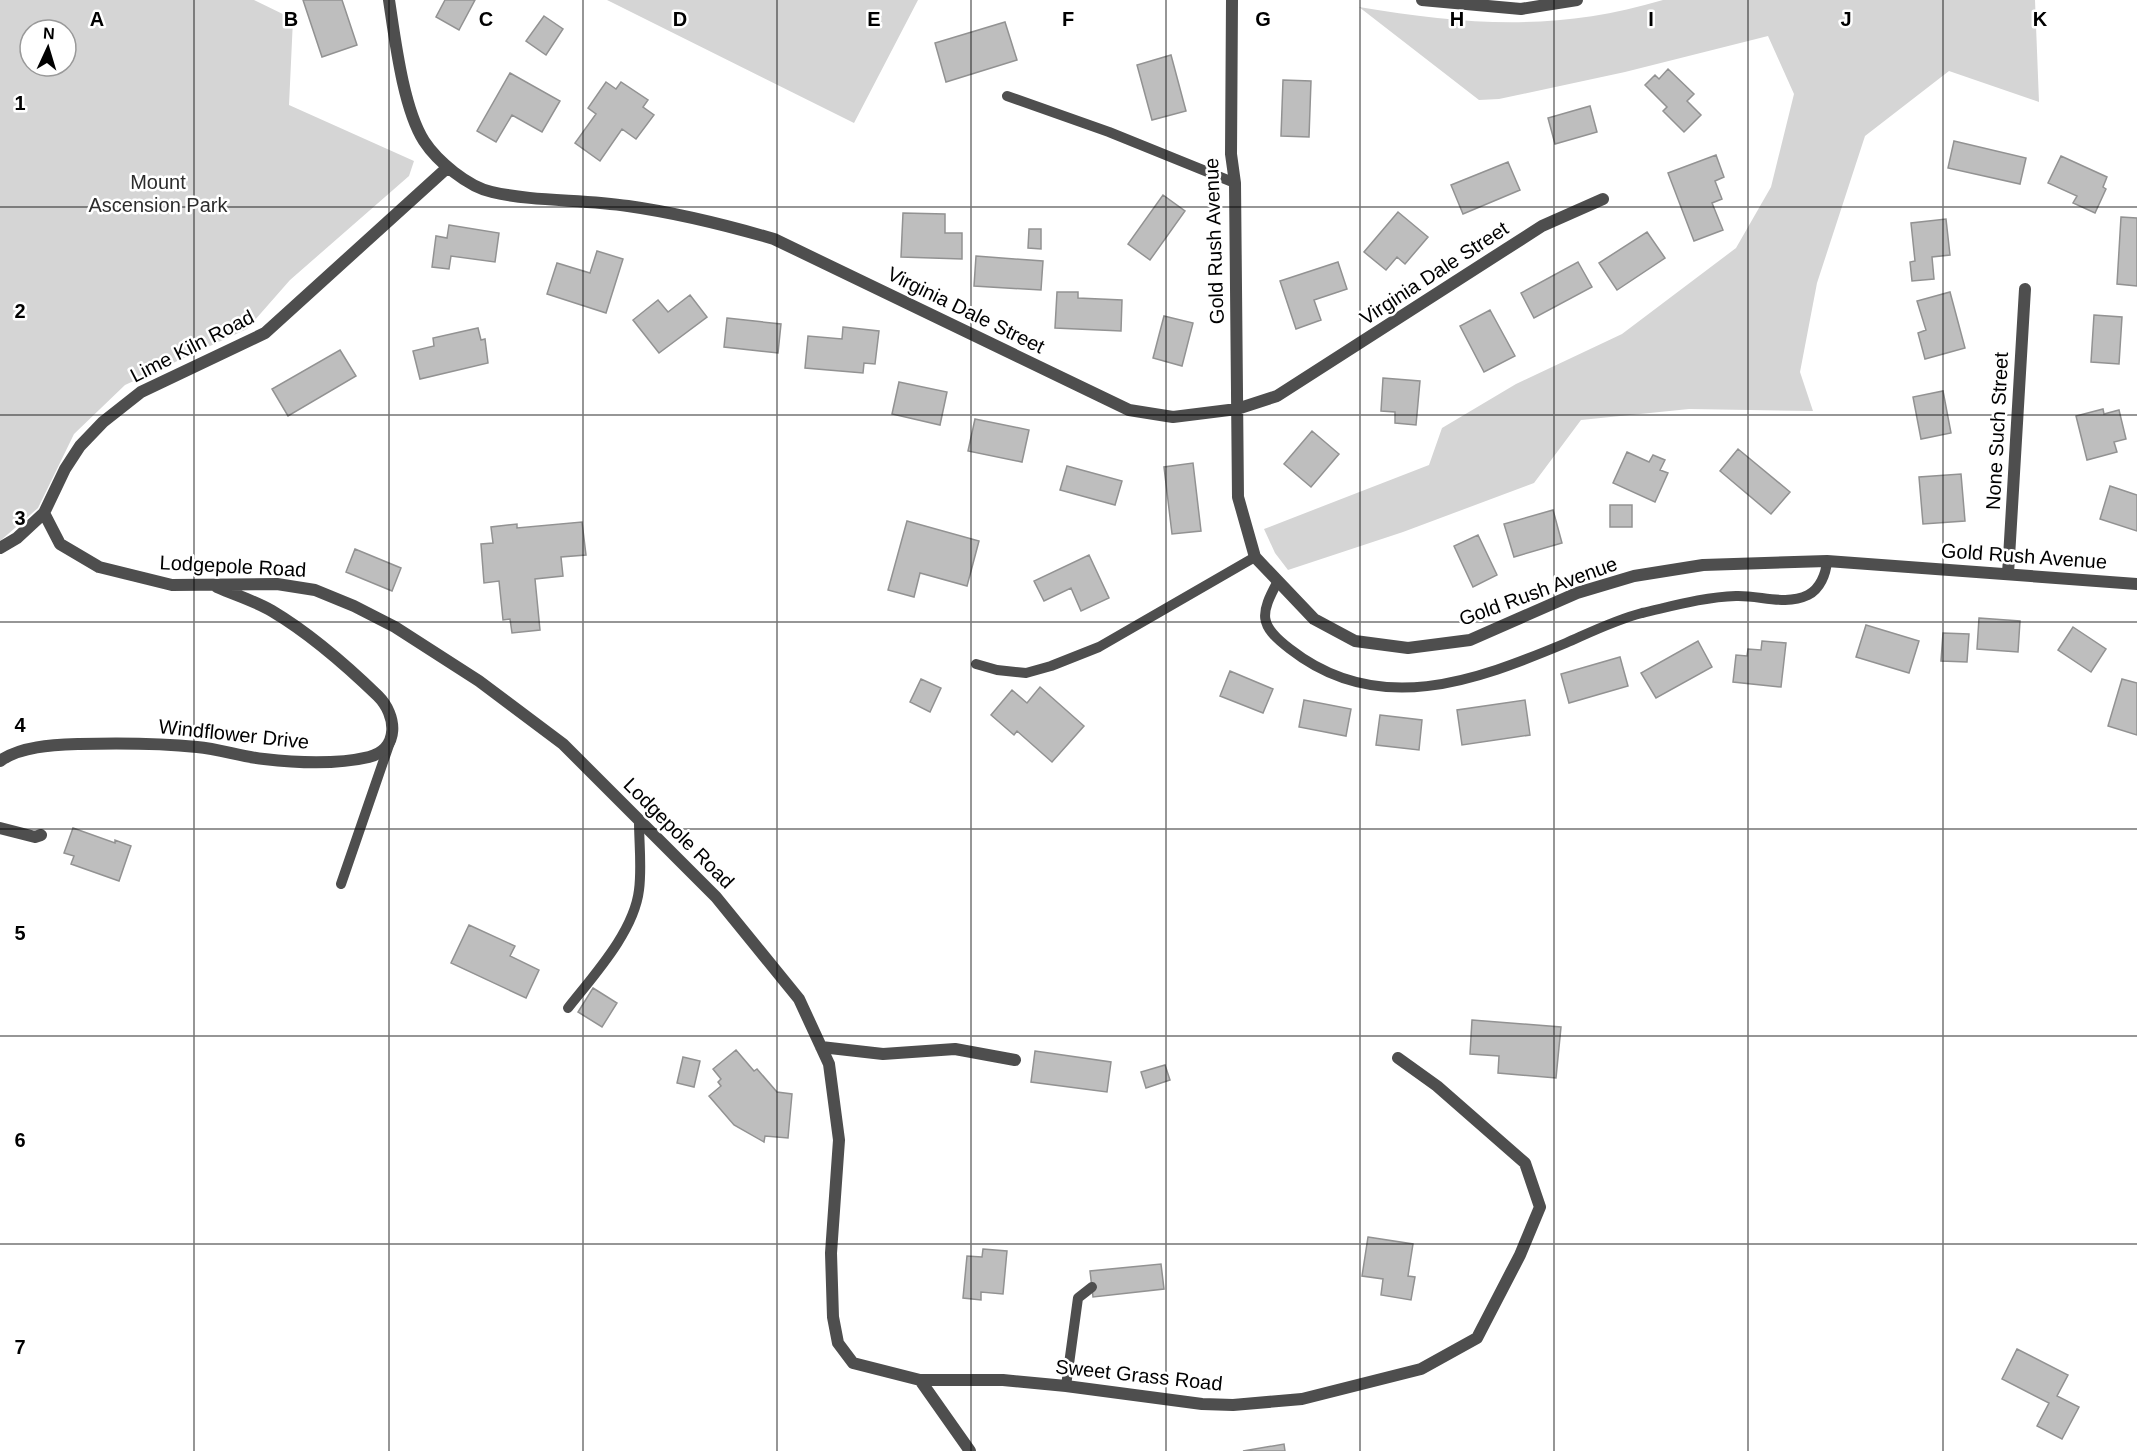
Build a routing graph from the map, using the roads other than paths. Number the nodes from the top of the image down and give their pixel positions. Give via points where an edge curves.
1 (389, 0) edge
2 (1232, 0) edge
3 (1422, 0) edge
4 (1577, 0) edge
5 (1007, 96) dead end
6 (447, 168) junction
7 (1234, 183) junction
8 (1603, 199) dead end
9 (2025, 290) dead end
10 (1237, 409) junction
11 (44, 513) junction
12 (0, 548) edge
13 (1255, 557) junction
14 (1827, 561) junction
15 (2008, 574) junction
16 (1278, 581) junction
17 (2137, 584) edge
18 (213, 586) junction
19 (976, 664) dead end
20 (392, 736) junction
21 (0, 761) edge
22 (639, 821) junction
23 (0, 828) edge
24 (41, 835) dead end
25 (341, 884) dead end
26 (568, 1008) dead end
27 (821, 1047) junction
28 (1398, 1058) dead end
29 (1015, 1060) dead end
30 (1092, 1287) dead end
31 (920, 1380) junction
32 (1065, 1386) junction
33 (970, 1451) edge

1 - 6 street, Virginia Dale Street via 410,106 423,140
2 - 7 street, Gold Rush Avenue
3 - 4 street via 1521,9
5 - 7 lane
6 - 10 street, Virginia Dale Street via 490,192 628,206 722,224 774,239 1129,410 1173,417
6 - 11 street, Lime Kiln Road via 265,333 141,392 103,422 65,469
7 - 10 street, Gold Rush Avenue
8 - 10 street, Virginia Dale Street via 1542,226 1277,396
9 - 15 street, None Such Street
10 - 13 street, Gold Rush Avenue via 1238,497
11 - 12 street, Lime Kiln Road
11 - 18 street, Lodgepole Road via 60,544 99,567 172,585
13 - 16 street, Gold Rush Avenue
13 - 19 lane via 1099,647 1051,666 1026,673
14 - 15 street, Gold Rush Avenue
14 - 16 street, Gold Rush Avenue via 1703,565 1634,576 1577,593 1470,640 1408,648 1355,641 1314,619
14 - 16 lane via 1826,573 1811,594 1795,600 1738,596 1633,615 1481,676 1398,689 1377,687 1324,669 1278,640 1266,623 1264,607
15 - 17 street, Gold Rush Avenue
18 - 20 street via 272,611 324,649 391,712
18 - 22 street, Lodgepole Road via 277,584 315,590 395,627 479,681 562,744
20 - 21 street, Windflower Drive via 388,745 371,756 324,763 126,742 12,752
20 - 25 lane
22 - 26 lane via 639,891 629,921 609,955
22 - 27 street, Lodgepole Road via 716,897 799,999
23 - 24 street
27 - 29 street via 883,1054 955,1049
27 - 31 street, Lodgepole Road via 829,1064 839,1140 831,1253 838,1343 853,1363
28 - 32 street, Sweet Grass Road via 1437,1086 1525,1163 1540,1207 1477,1338 1421,1369 1302,1399 1202,1404
30 - 32 lane via 1078,1298
31 - 32 street, Sweet Grass Road via 1003,1380
31 - 33 street

